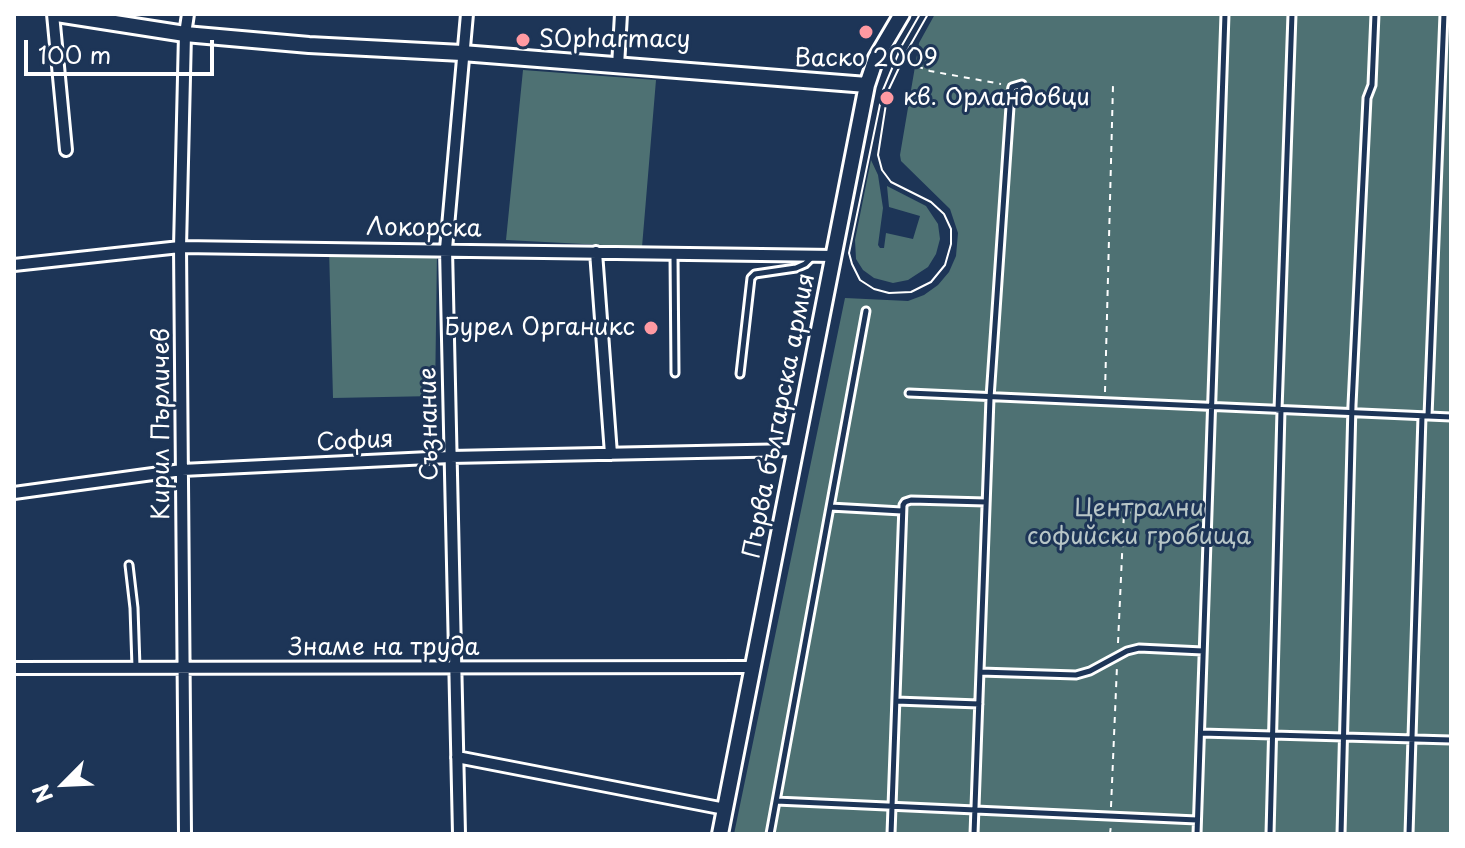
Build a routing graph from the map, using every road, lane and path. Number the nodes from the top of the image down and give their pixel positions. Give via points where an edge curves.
1 (55, 14) edge
2 (188, 14) edge
3 (467, 14) edge
4 (621, 14) edge
5 (902, 14) edge
6 (1225, 14) edge
7 (1292, 14) edge
8 (1375, 14) edge
9 (1444, 14) edge
10 (185, 34) junction
11 (462, 53) junction
12 (906, 62) dead end
13 (618, 66) junction
14 (1022, 84) dead end
15 (867, 85) junction
16 (1113, 85) dead end
17 (1012, 87) junction
18 (66, 150) dead end
19 (180, 247) junction
20 (446, 249) junction
21 (596, 252) junction
22 (674, 254) junction
23 (813, 256) junction
24 (834, 256) junction
25 (14, 265) edge
26 (866, 311) dead end
27 (675, 373) dead end
28 (740, 374) dead end
29 (909, 393) dead end
30 (990, 398) junction
31 (1104, 403) junction
32 (1211, 408) junction
33 (1280, 410) junction
34 (1353, 413) junction
35 (1425, 416) junction
36 (1451, 417) edge
37 (796, 450) junction
38 (611, 454) junction
39 (450, 457) junction
40 (182, 470) junction
41 (14, 493) edge
42 (986, 502) junction
43 (830, 507) junction
44 (902, 511) junction
45 (1207, 517) junction
46 (129, 565) dead end
47 (1203, 651) junction
48 (1118, 656) junction
49 (136, 667) junction
50 (753, 667) junction
51 (14, 668) edge
52 (455, 668) junction
53 (184, 669) junction
54 (980, 672) junction
55 (896, 701) junction
56 (979, 704) junction
57 (1201, 733) junction
58 (1273, 735) junction
59 (1344, 737) junction
60 (1412, 739) junction
61 (1451, 740) edge
62 (457, 757) junction
63 (776, 801) junction
64 (892, 806) junction
65 (725, 809) junction
66 (975, 810) junction
67 (1111, 816) junction
68 (1197, 820) junction
69 (185, 834) edge
70 (459, 834) edge
71 (720, 834) edge
72 (770, 834) edge
73 (891, 834) edge
74 (974, 834) edge
75 (1110, 834) edge
76 (1197, 834) edge
77 (1270, 834) edge
78 (1341, 834) edge
79 (1409, 834) edge

1 - 10 street
1 - 18 street
2 - 10 street, Кирил Пърличев
3 - 11 street, Съзнание
4 - 13 street
5 - 15 street, Първа българска армия
6 - 32 lane
7 - 33 lane
8 - 34 lane
9 - 35 lane
10 - 11 street
10 - 19 street, Кирил Пърличев
11 - 13 street
11 - 20 street, Съзнание
12 - 17 path
13 - 15 street
14 - 17 lane
15 - 24 street, Първа българска армия
16 - 31 path
17 - 30 lane
19 - 20 street, Локорска
19 - 25 street, Локорска
19 - 40 street, Кирил Пърличев
20 - 21 street, Локорска
20 - 39 street, Съзнание
21 - 22 street, Локорска
21 - 38 street
22 - 23 street, Локорска
22 - 27 lane
23 - 24 street, Локорска
23 - 28 lane via 796,268 751,278
24 - 37 street, Първа българска армия
26 - 43 lane
29 - 30 lane
30 - 31 lane
30 - 42 lane
31 - 32 lane
32 - 33 lane
32 - 45 lane
33 - 34 lane
33 - 58 lane
34 - 35 lane
34 - 59 lane
35 - 36 lane
35 - 60 lane
37 - 38 street, София
37 - 50 street, Първа българска армия
38 - 39 street, София
39 - 40 street, София
39 - 52 street, Съзнание
40 - 41 street, София
40 - 53 street, Кирил Пърличев
42 - 44 lane via 911,500
42 - 54 lane
43 - 44 lane
43 - 63 lane
44 - 55 lane
45 - 47 lane
45 - 48 path via 1124,512
46 - 49 lane
47 - 48 lane via 1139,648
47 - 57 lane
48 - 54 lane via 1076,675
48 - 67 path
49 - 51 street, Знаме на труда
49 - 53 street, Знаме на труда
50 - 52 street, Знаме на труда
50 - 65 street, Първа българска армия
52 - 53 street, Знаме на труда
52 - 62 street, Съзнание
53 - 69 street, Кирил Пърличев
54 - 56 lane
55 - 56 lane
55 - 64 lane
56 - 66 lane
57 - 58 lane
57 - 68 lane
58 - 59 lane
58 - 77 lane
59 - 60 lane
59 - 78 lane
60 - 61 lane
60 - 79 lane
62 - 65 street
62 - 70 street, Съзнание
63 - 64 lane
63 - 72 lane
64 - 66 lane
64 - 73 lane
65 - 71 street, Първа българска армия
66 - 67 lane
66 - 74 lane
67 - 68 lane
67 - 75 path
68 - 76 lane

